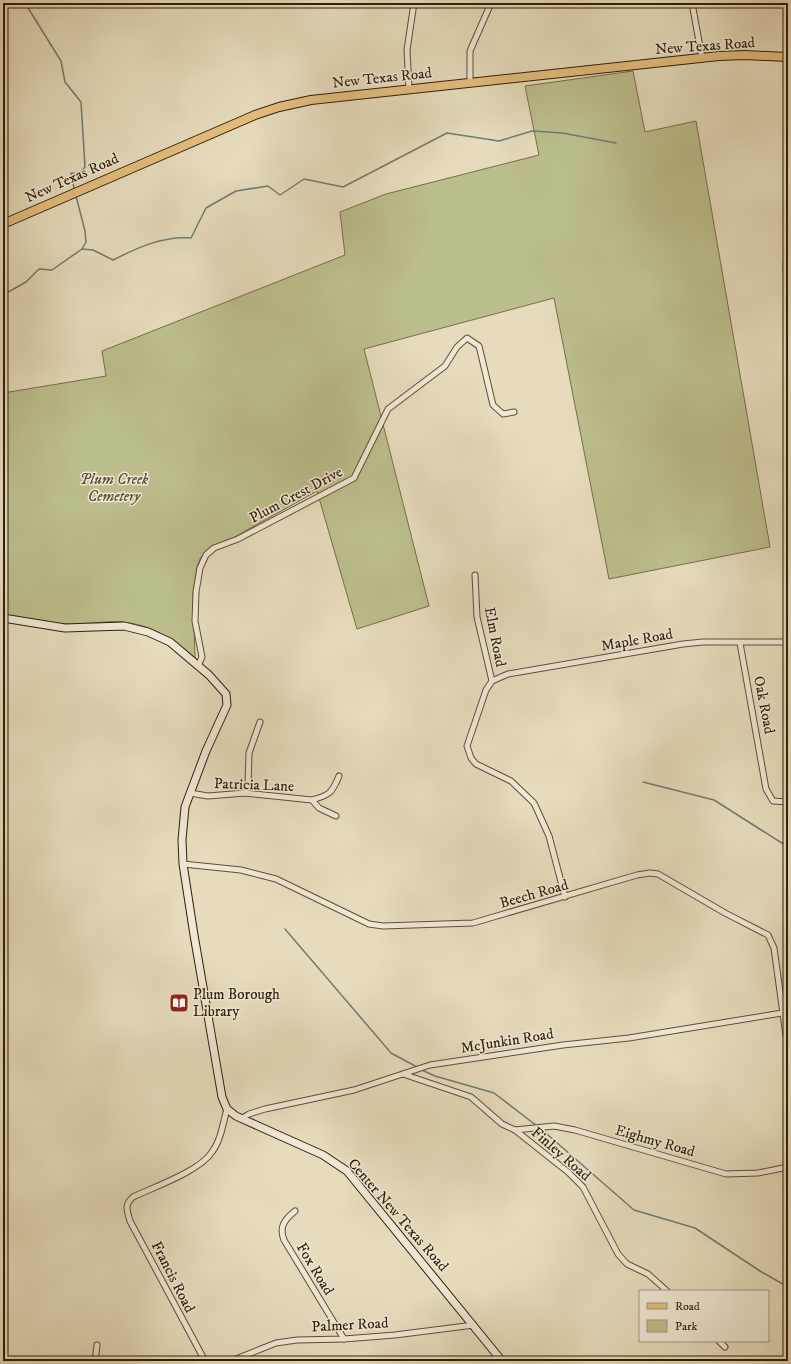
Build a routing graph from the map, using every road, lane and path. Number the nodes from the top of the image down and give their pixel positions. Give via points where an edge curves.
1 (414, 3) edge
2 (491, 3) edge
3 (692, 3) edge
4 (788, 57) edge
5 (702, 58) junction
6 (470, 83) junction
7 (409, 89) junction
8 (3, 224) edge
9 (788, 252) edge
10 (788, 321) edge
11 (514, 412) dead end
12 (475, 575) dead end
13 (3, 618) edge
14 (788, 642) edge
15 (740, 643) junction
16 (198, 666) junction
17 (492, 681) junction
18 (260, 722) dead end
19 (339, 776) dead end
20 (190, 792) junction
21 (245, 793) junction
22 (312, 800) junction
23 (788, 802) edge
24 (336, 816) dead end
25 (183, 864) junction
26 (565, 897) junction
27 (782, 1013) junction
28 (788, 1050) edge
29 (403, 1074) junction
30 (227, 1108) junction
31 (241, 1119) junction
32 (515, 1130) junction
33 (788, 1168) edge
34 (295, 1212) dead end
35 (667, 1290) edge
36 (474, 1325) junction
37 (344, 1340) junction
38 (720, 1342) edge
39 (97, 1345) dead end
40 (725, 1347) dead end
41 (95, 1361) edge
42 (205, 1361) edge
43 (232, 1361) edge
44 (502, 1361) edge

1 - 7 street via 407,50
2 - 6 street via 471,48
3 - 5 street
4 - 5 main road, New Texas Road via 745,55
5 - 6 main road, New Texas Road
6 - 7 main road, New Texas Road
7 - 8 main road, New Texas Road via 311,100 279,107 255,115
9 - 10 street
11 - 16 street, Plum Crest Drive via 503,414 493,405 479,346 467,338 457,347 444,366 388,409 354,478 238,540 214,548 206,555 200,568 196,592 195,621 202,657
12 - 17 street, Elm Road via 477,617
13 - 16 street via 65,628 124,626 148,632 170,642
14 - 15 street, Maple Road
15 - 17 street, Maple Road via 683,644 508,674
15 - 23 street, Oak Road via 766,789 773,801
16 - 20 street via 222,687 227,705
17 - 26 street via 486,690 467,746 471,758 476,764 511,781 534,803 549,836
18 - 21 street via 249,753 248,785
19 - 22 street via 330,794
20 - 21 street, Patricia Lane via 208,796
20 - 25 street via 183,823
21 - 22 street, Patricia Lane
22 - 24 street, Patricia Lane via 319,808
25 - 26 street, Beech Road via 241,870 276,879 374,926 473,923
25 - 30 street via 216,1069
26 - 27 street, Beech Road via 637,875 658,874 724,913 768,935 774,948
27 - 28 street, Beech Road
27 - 29 street, McJunkin Road via 629,1038 562,1045 438,1064
29 - 31 street, McJunkin Road via 354,1090 265,1108
29 - 32 street, Finley Road via 471,1097 502,1124
30 - 31 street, Center New Texas Road
30 - 42 street, Francis Road via 216,1145 203,1162 133,1197 126,1207 130,1220
31 - 36 street, Center New Texas Road via 323,1154 347,1171
32 - 33 street, Eighmy Road via 554,1126 575,1130 726,1174 758,1173
32 - 35 street, Finley Road via 584,1187 618,1254 627,1264 648,1274
34 - 37 street, Fox Road via 281,1230 284,1240
36 - 37 street, Palmer Road
36 - 44 street, Center New Texas Road
37 - 43 street, Palmer Road via 297,1340 276,1343
38 - 40 street
39 - 41 street

